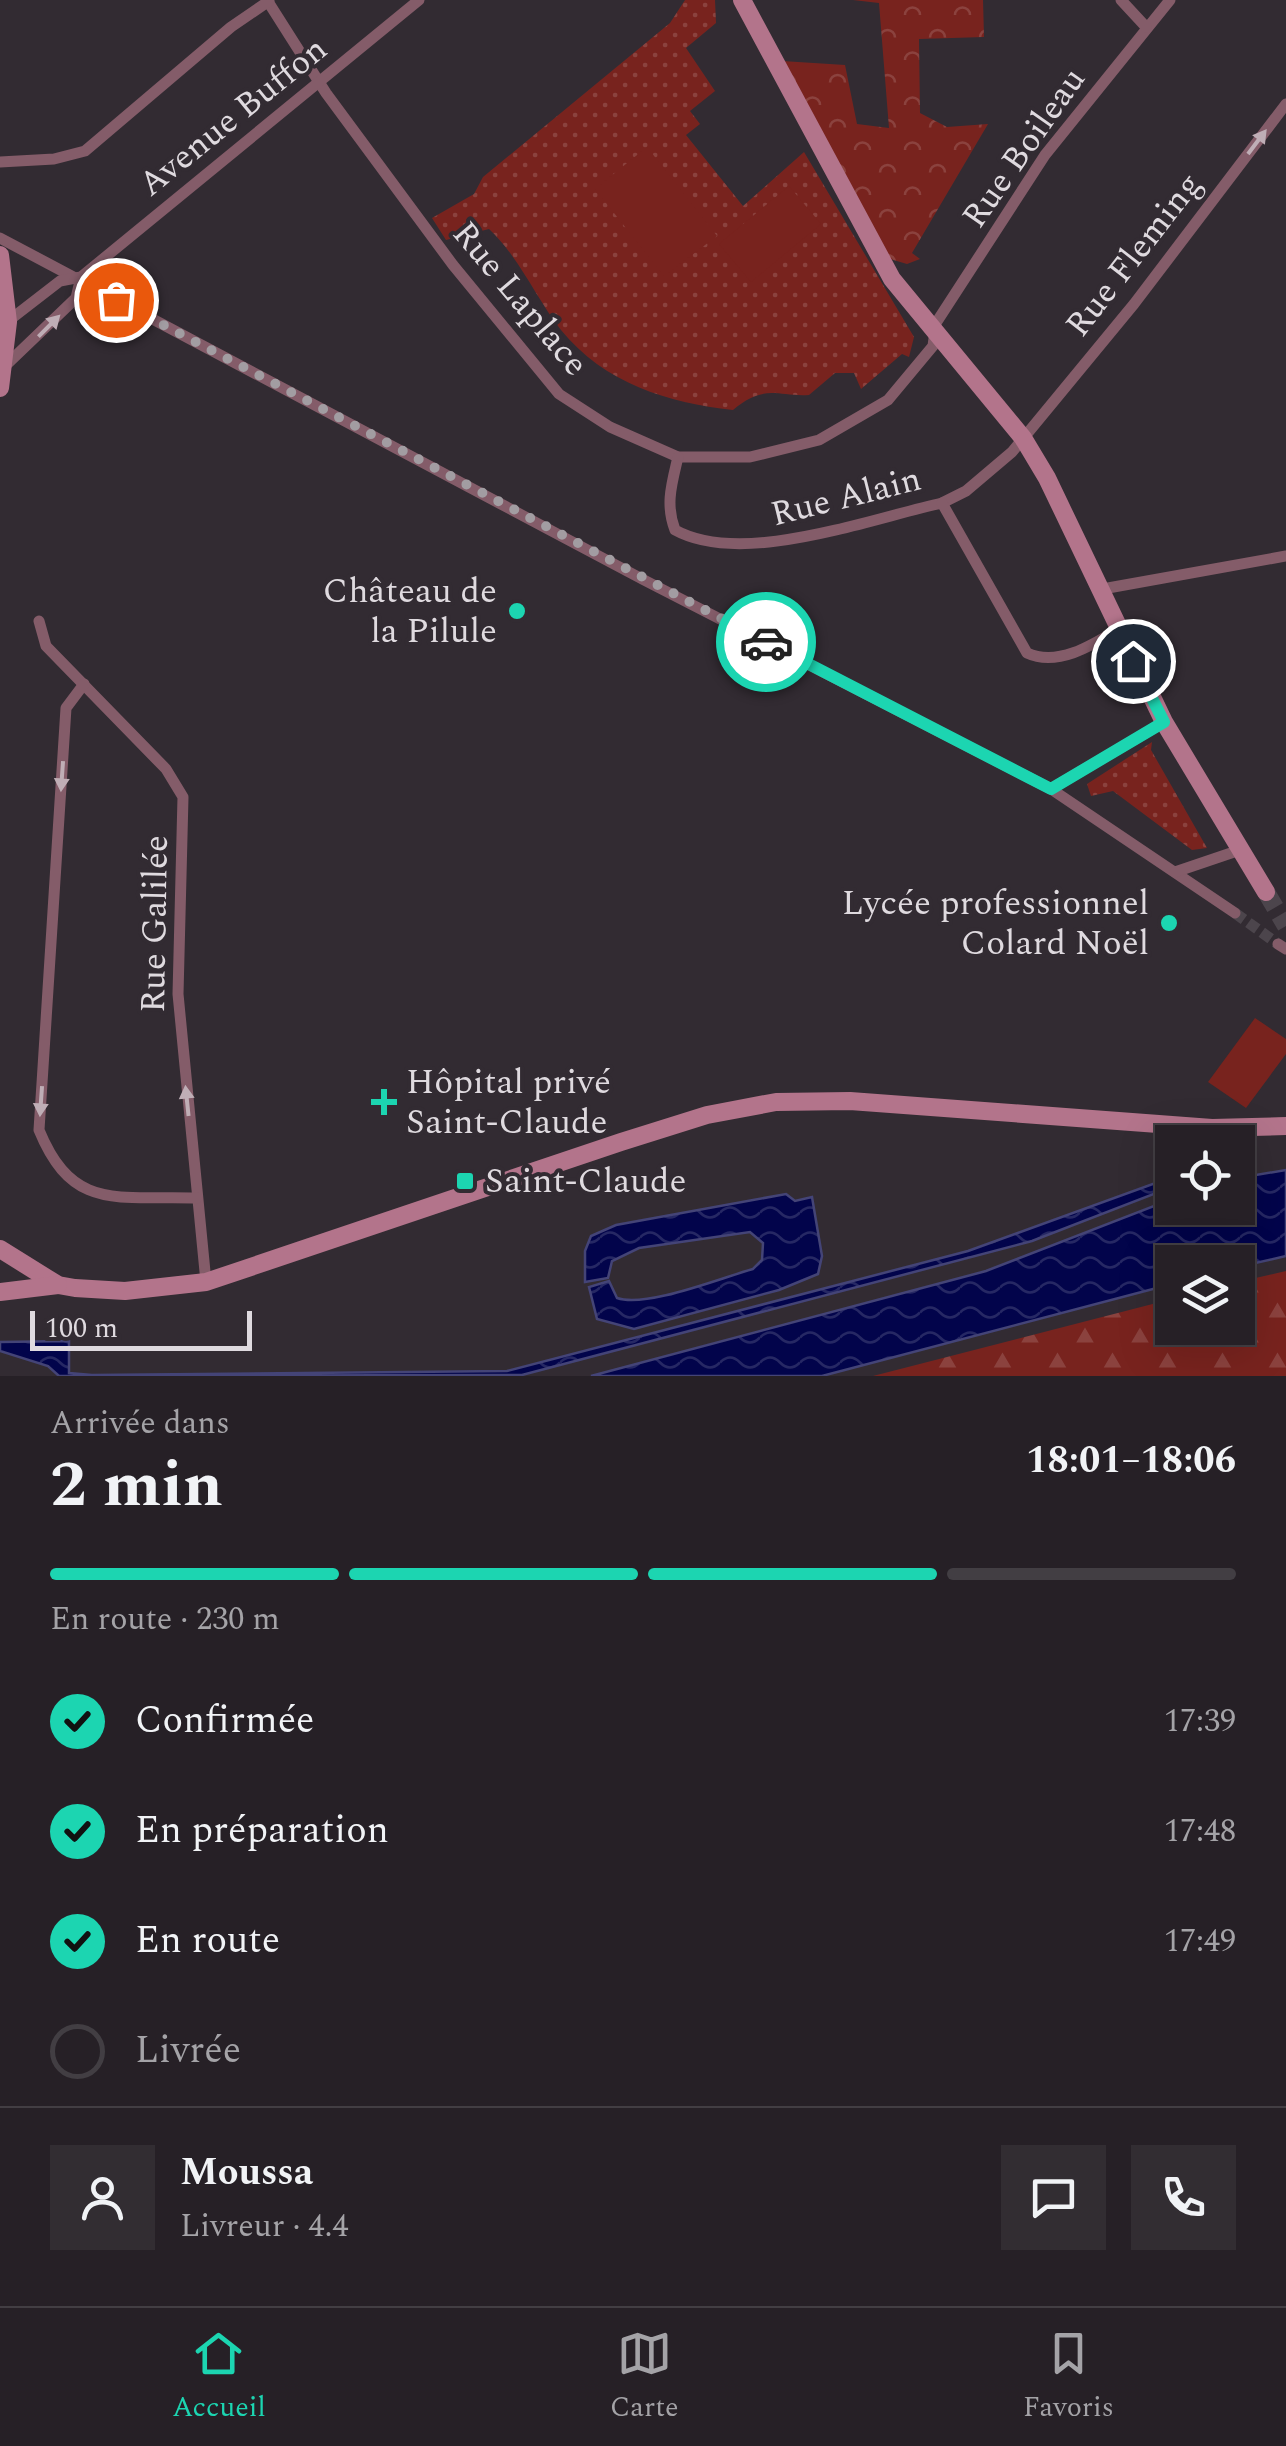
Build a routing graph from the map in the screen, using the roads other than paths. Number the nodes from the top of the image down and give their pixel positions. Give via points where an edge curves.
1 (419, 0) edge
2 (742, 0) edge
3 (1122, 0) edge
4 (1170, 0) edge
5 (268, 1) edge
6 (1146, 27) junction
7 (319, 82) junction
8 (1286, 104) edge
9 (0, 162) edge
10 (0, 238) edge
11 (0, 255) edge
12 (81, 277) junction
13 (4, 325) edge
14 (934, 335) junction
15 (4, 367) junction
16 (0, 388) edge
17 (1022, 438) junction
18 (678, 457) junction
19 (942, 503) junction
20 (1286, 556) edge
21 (1102, 595) junction
22 (40, 621) dead end
23 (1118, 630) junction
24 (84, 684) junction
25 (1164, 722) junction
26 (1051, 789) junction
27 (1237, 851) junction
28 (1175, 872) junction
29 (1266, 892) tunnel mouth
30 (1235, 913) tunnel mouth
31 (1286, 1126) edge
32 (197, 1198) junction
33 (0, 1248) edge
34 (206, 1282) junction
35 (58, 1285) junction
36 (0, 1292) edge

1 - 7 street, Avenue Buffon
2 - 14 street via 892,278
3 - 6 street
4 - 6 street, Rue Boileau
5 - 7 street, Rue Laplace
5 - 9 street via 85,151
6 - 14 street, Rue Boileau via 1045,155
7 - 12 street, Avenue Buffon
7 - 18 street, Rue Laplace via 453,265 559,394 610,428
17 -> 8 street, Rue Fleming
10 - 12 street
11 - 13 street
12 - 13 street, Avenue Buffon via 60,281
15 -> 12 street, Avenue Buffon via 76,298
12 - 26 street via 636,576
13 - 15 street
14 - 17 street
14 - 18 street, Rue Laplace via 929,352 888,400 818,440 750,457
15 - 16 street
17 - 19 street, Rue Alain via 966,491
17 - 21 street
18 - 19 street, Rue Alain via 670,516 675,530 706,541 762,546
19 - 23 street via 1027,653 1063,656
20 - 21 street via 1108,588
21 - 23 street
22 - 24 street, Rue Galilée via 46,646
23 - 25 street
32 -> 24 street, Rue Galilée via 178,994 183,798 166,770
24 -> 32 street via 66,708 39,1130 52,1161 73,1185 103,1195
25 - 26 street
25 - 27 street
26 - 28 street
27 - 28 street
27 - 29 street
28 - 30 street
31 - 34 street via 1212,1128 850,1101 776,1102 655,1131
32 - 34 street, Rue Galilée
33 - 35 street
34 - 35 street via 125,1291
35 - 36 street

